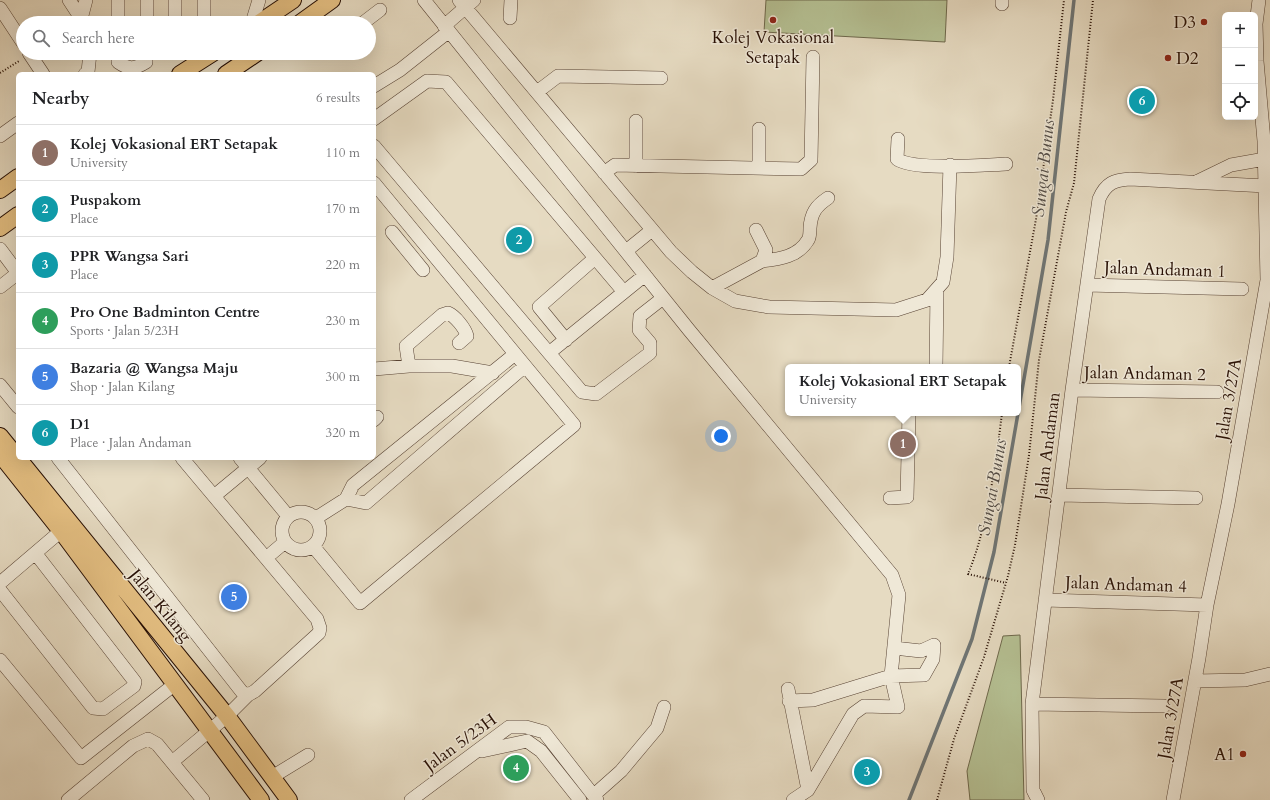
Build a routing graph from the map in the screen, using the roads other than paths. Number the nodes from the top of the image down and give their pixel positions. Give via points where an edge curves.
1 (69, 0) edge
2 (86, 0) edge
3 (118, 0) edge
4 (147, 0) edge
5 (175, 0) edge
6 (204, 0) edge
7 (260, 0) edge
8 (293, 0) edge
9 (332, 0) edge
10 (424, 0) edge
11 (511, 0) edge
12 (1259, 0) edge
13 (466, 3) edge
14 (0, 8) edge
15 (380, 10) dead end
16 (80, 16) edge
17 (84, 16) edge
18 (118, 16) edge
19 (147, 16) edge
20 (175, 16) edge
21 (204, 16) edge
22 (254, 16) edge
23 (269, 16) edge
24 (311, 16) edge
25 (372, 16) edge
26 (510, 18) dead end
27 (446, 29) junction
28 (16, 33) edge
29 (813, 57) dead end
30 (34, 60) edge
31 (89, 60) edge
32 (118, 60) edge
33 (146, 60) edge
34 (202, 60) edge
35 (247, 60) edge
36 (42, 72) edge
37 (88, 72) edge
38 (183, 72) edge
39 (229, 72) edge
40 (661, 78) dead end
41 (376, 85) edge
42 (537, 92) junction
43 (376, 118) edge
44 (636, 121) dead end
45 (16, 124) edge
46 (759, 129) dead end
47 (0, 136) edge
48 (898, 139) dead end
49 (376, 148) edge
50 (1265, 159) junction
51 (1006, 164) dead end
52 (950, 165) junction
53 (636, 166) junction
54 (759, 168) junction
55 (604, 173) junction
56 (16, 178) edge
57 (1193, 183) junction
58 (376, 185) edge
59 (1266, 186) junction
60 (0, 190) edge
61 (828, 198) dead end
62 (16, 216) edge
63 (0, 228) edge
64 (652, 230) junction
65 (756, 230) dead end
66 (392, 232) dead end
67 (418, 236) junction
68 (404, 247) junction
69 (0, 249) edge
70 (626, 251) junction
71 (595, 258) junction
72 (762, 261) junction
73 (16, 270) edge
74 (423, 270) dead end
75 (16, 275) edge
76 (645, 275) junction
77 (1087, 285) junction
78 (0, 287) edge
79 (712, 288) junction
80 (937, 289) junction
81 (1242, 290) dead end
82 (624, 292) junction
83 (663, 298) junction
84 (1265, 324) edge
85 (566, 340) junction
86 (459, 343) dead end
87 (549, 353) junction
88 (516, 354) junction
89 (936, 364) edge
90 (409, 366) junction
91 (526, 366) junction
92 (376, 369) edge
93 (493, 373) junction
94 (0, 385) edge
95 (1072, 390) junction
96 (1217, 392) dead end
97 (16, 405) edge
98 (909, 416) edge
99 (0, 436) edge
100 (0, 454) edge
101 (16, 456) edge
102 (20, 460) edge
103 (60, 460) edge
104 (184, 460) edge
105 (254, 460) edge
106 (244, 463) edge
107 (219, 492) dead end
108 (1060, 495) junction
109 (890, 498) dead end
110 (1196, 498) dead end
111 (346, 499) junction
112 (288, 516) junction
113 (316, 518) junction
114 (62, 531) junction
115 (285, 542) junction
116 (313, 546) junction
117 (272, 553) dead end
118 (36, 554) junction
119 (0, 583) edge
120 (0, 590) edge
121 (1045, 600) junction
122 (1207, 605) junction
123 (894, 648) junction
124 (0, 660) edge
125 (1270, 674) edge
126 (891, 676) junction
127 (1195, 681) junction
128 (176, 684) junction
129 (248, 695) junction
130 (1032, 704) junction
131 (1164, 706) dead end
132 (664, 707) dead end
133 (228, 716) junction
134 (211, 731) junction
135 (475, 752) junction
136 (308, 755) dead end
137 (172, 762) junction
138 (272, 777) junction
139 (808, 790) junction
140 (596, 798) edge
141 (68, 800) edge
142 (203, 800) edge
143 (261, 800) edge
144 (289, 800) edge
145 (410, 800) edge
146 (580, 800) edge
147 (793, 800) edge
148 (1038, 800) edge
149 (1173, 800) edge

1 - 16 street
2 - 17 street
3 - 18 street
4 - 19 street
5 - 20 street
6 - 21 street
7 - 22 street
8 - 23 main road
9 - 24 main road
10 - 27 street
11 - 26 street
12 - 50 street, Jalan 3/27A via 1256,24 1257,61
13 - 27 street
13 - 42 street
14 - 28 street
15 - 25 street
27 - 41 street via 400,70
27 - 70 street
29 - 54 street via 811,160 801,169
30 - 36 street
31 - 37 street
32 - 33 street via 126,68 138,68
34 - 38 main road
35 - 39 main road
40 - 42 street via 558,76
42 - 55 street
43 - 71 street via 427,81 446,82
44 - 53 street
45 - 47 street
46 - 54 street
48 - 52 street via 897,159 903,164
49 - 87 street
50 - 57 street, Jalan Andaman via 1231,165
50 - 59 street, Jalan 3/27A
51 - 52 street
52 - 80 street via 947,257 943,282
53 - 54 street
53 - 55 street via 615,165
55 - 64 street
56 - 60 main road
57 - 59 street, Jalan Andaman
57 - 77 street, Jalan Andaman via 1130,179 1115,180 1104,188 1099,199
58 - 67 street
59 - 84 street, Jalan 3/27A
61 - 72 street via 817,204 811,221 809,239 800,249 785,258
62 - 63 main road
64 - 70 street
64 - 79 street via 692,272
65 - 72 street via 766,250
66 - 68 street
67 - 68 street
67 - 88 street
68 - 74 street
69 - 73 street
70 - 76 street
71 - 82 street
71 - 85 street via 539,307
72 - 79 street
75 - 78 street
76 - 82 street
76 - 83 street
77 - 81 street, Jalan Andaman 1
77 - 95 street, Jalan Andaman
79 - 80 street via 735,301 769,307 896,310 926,300
80 - 89 street
82 - 85 street
83 - 87 street via 640,316 639,330 650,343 650,354 596,394 582,392
83 - 123 street via 892,575 899,595
84 - 122 street, Jalan 3/27A
85 - 87 street
86 - 90 street via 467,336 466,332 452,315 442,315 406,346
88 - 91 street
88 - 93 street
90 - 92 street
90 - 93 street via 452,366
91 - 111 street via 366,503
91 - 116 street via 574,425 360,603
93 - 111 street via 353,485
94 - 97 street
95 - 96 street, Jalan Andaman 2
95 - 108 street, Jalan Andaman
98 - 109 street via 907,497
99 - 101 main road, Jalan Kilang
100 - 114 main road, Jalan Kilang
102 - 133 main road, Jalan Kilang
103 - 129 street via 242,692
104 - 129 street via 317,619 320,628 319,633
105 - 106 street
106 - 107 street
106 - 112 street
108 - 110 street
108 - 121 street, Jalan Andaman
111 - 113 street
112 - 113 street via 297,512 308,513
112 - 115 street via 283,524 282,534
113 - 116 street via 320,527
114 - 118 street
114 - 128 main road, Jalan Kilang
115 - 116 street via 292,548 304,550
115 - 117 street
118 - 119 street
118 - 120 street via 135,682 134,686 103,709 93,708
121 - 122 street, Jalan Andaman 4
121 - 130 street, Jalan Andaman
122 - 127 street, Jalan 3/27A
123 - 126 street
123 - 126 street via 921,651 934,645 933,659 924,675
124 - 128 street via 81,758
125 - 127 street via 1245,680
126 - 139 street via 898,707 864,706 853,714
126 - 139 street via 813,700 789,695
127 - 149 street, Jalan 3/27A
128 - 134 main road, Jalan Kilang
129 - 133 street
130 - 131 street
130 - 148 street, Jalan Andaman via 1033,790
132 - 140 street via 657,728
133 - 134 street
133 - 138 main road, Jalan Kilang
134 - 137 street
134 - 143 main road, Jalan Kilang
135 - 140 street, Jalan 5/23H via 509,727 526,727 544,732
135 - 145 street, Jalan 5/23H
135 - 146 street via 527,741 541,751
136 - 138 street
137 - 141 street via 157,744 148,740 133,746
137 - 142 street
138 - 144 main road, Jalan Kilang
139 - 147 street

